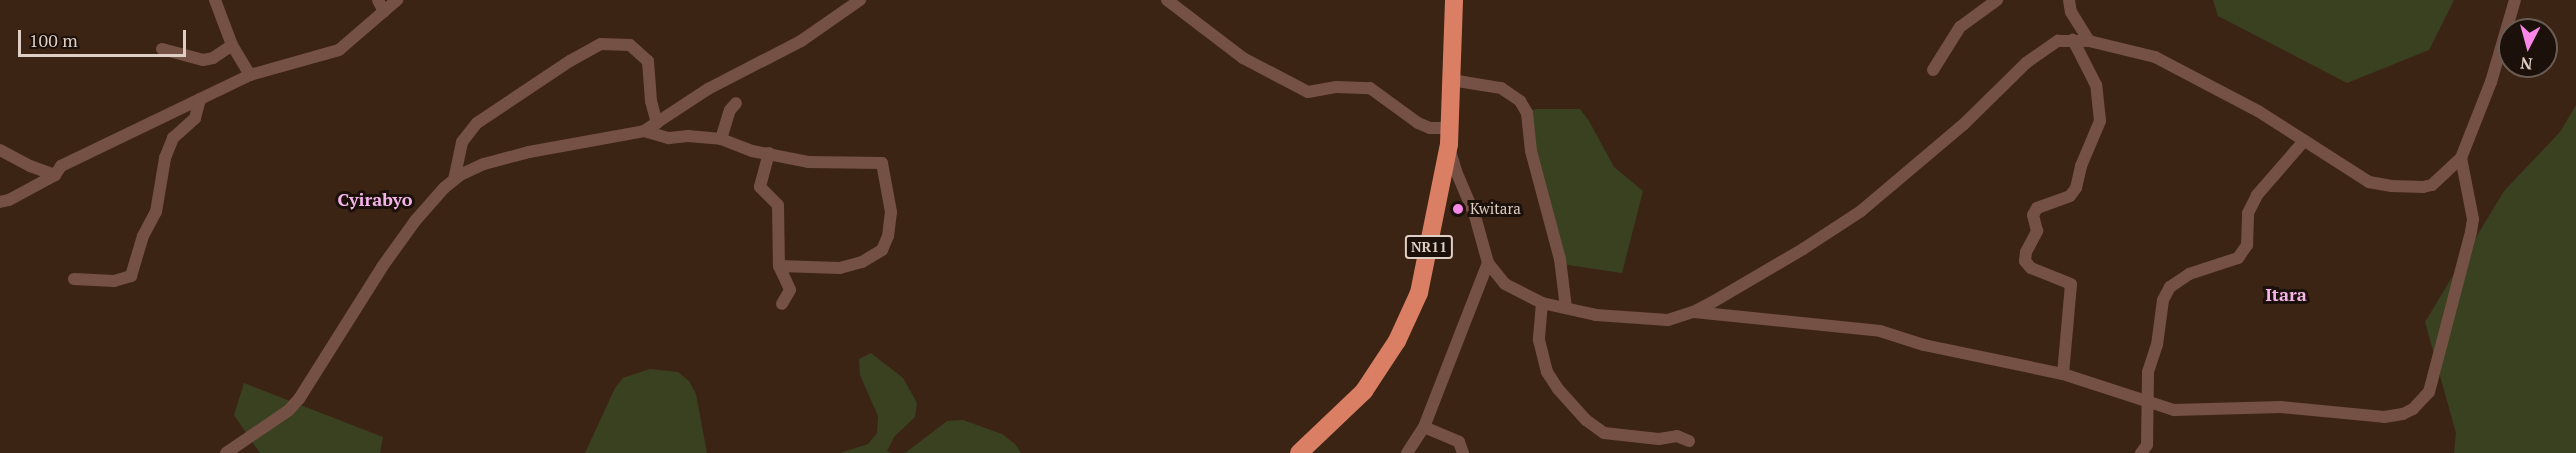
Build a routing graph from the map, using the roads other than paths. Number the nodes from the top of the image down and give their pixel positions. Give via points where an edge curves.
1 (215, 0) edge
2 (378, 0) edge
3 (397, 0) edge
4 (860, 0) edge
5 (1167, 0) edge
6 (1454, 0) edge
7 (1997, 0) edge
8 (2069, 0) edge
9 (2515, 0) edge
10 (384, 12) junction
11 (2073, 40) junction
12 (2089, 41) junction
13 (232, 45) junction
14 (162, 49) dead end
15 (1933, 70) dead end
16 (250, 75) junction
17 (1451, 80) junction
18 (200, 99) junction
19 (736, 103) dead end
20 (657, 123) junction
21 (644, 131) junction
22 (1449, 136) junction
23 (721, 139) junction
24 (2304, 141) junction
25 (0, 150) edge
26 (769, 153) junction
27 (2461, 158) junction
28 (55, 175) junction
29 (454, 180) junction
30 (0, 202) edge
31 (1488, 263) junction
32 (779, 266) junction
33 (75, 279) dead end
34 (1542, 303) junction
35 (782, 304) dead end
36 (1566, 308) junction
37 (1693, 312) junction
38 (2063, 374) junction
39 (2147, 402) junction
40 (1424, 427) junction
41 (1689, 441) dead end
42 (226, 453) edge
43 (1300, 453) edge
44 (1407, 453) edge
45 (1463, 453) edge
46 (2141, 453) edge

1 - 13 street
2 - 10 street
3 - 10 street
4 - 20 street via 801,41 708,89
5 - 22 street via 1243,58 1308,92 1337,87 1370,88 1418,123
6 - 17 highway, NR11
7 - 15 street via 1960,27
8 - 12 street via 2071,12
9 - 27 street via 2491,82
10 - 16 street via 339,50
11 - 12 street
11 - 37 street via 2058,41 2026,63 1964,124 1861,211
11 - 38 street via 2096,85 2100,121 2076,188 2070,196 2037,208 2033,215 2037,231 2025,261 2031,268 2071,284
12 - 24 street via 2155,57 2258,111
13 - 14 street via 204,60
13 - 16 street
16 - 18 street
17 - 22 highway, NR11
17 - 36 street via 1501,88 1516,97 1527,113 1531,152 1560,260
18 - 28 street via 61,166
18 - 33 street via 195,118 174,138 165,158 156,212 143,236 131,276 114,281
19 - 23 street
20 - 21 street
20 - 29 street via 648,61 630,45 601,44 477,123 462,142
21 - 23 street via 669,138
21 - 29 street via 529,152 484,164
22 - 31 street via 1456,171 1475,216
22 - 43 highway, NR11 via 1425,270 1409,316 1364,391
23 - 26 street
24 - 27 street via 2369,182 2392,186 2432,185
24 - 39 street via 2257,195 2248,213 2247,245 2238,258 2188,274 2170,287 2163,300 2157,345 2148,372
25 - 28 street
26 - 32 street via 760,187 778,205
26 - 32 street via 808,162 882,163 891,212 882,250 862,262 840,268
27 - 39 street via 2473,219 2471,232 2428,392 2413,409 2384,417 2281,407 2174,410
28 - 30 street
29 - 42 street via 415,221 382,267 299,399
31 - 34 street via 1505,284
31 - 40 street
32 - 35 street via 790,290
34 - 36 street
34 - 41 street via 1539,340 1547,372 1586,420 1604,433 1659,439 1677,436
36 - 37 street via 1645,320 1668,320
37 - 38 street via 1880,331 1924,345
38 - 39 street
39 - 46 street via 2147,445
40 - 44 street
40 - 45 street via 1459,442

